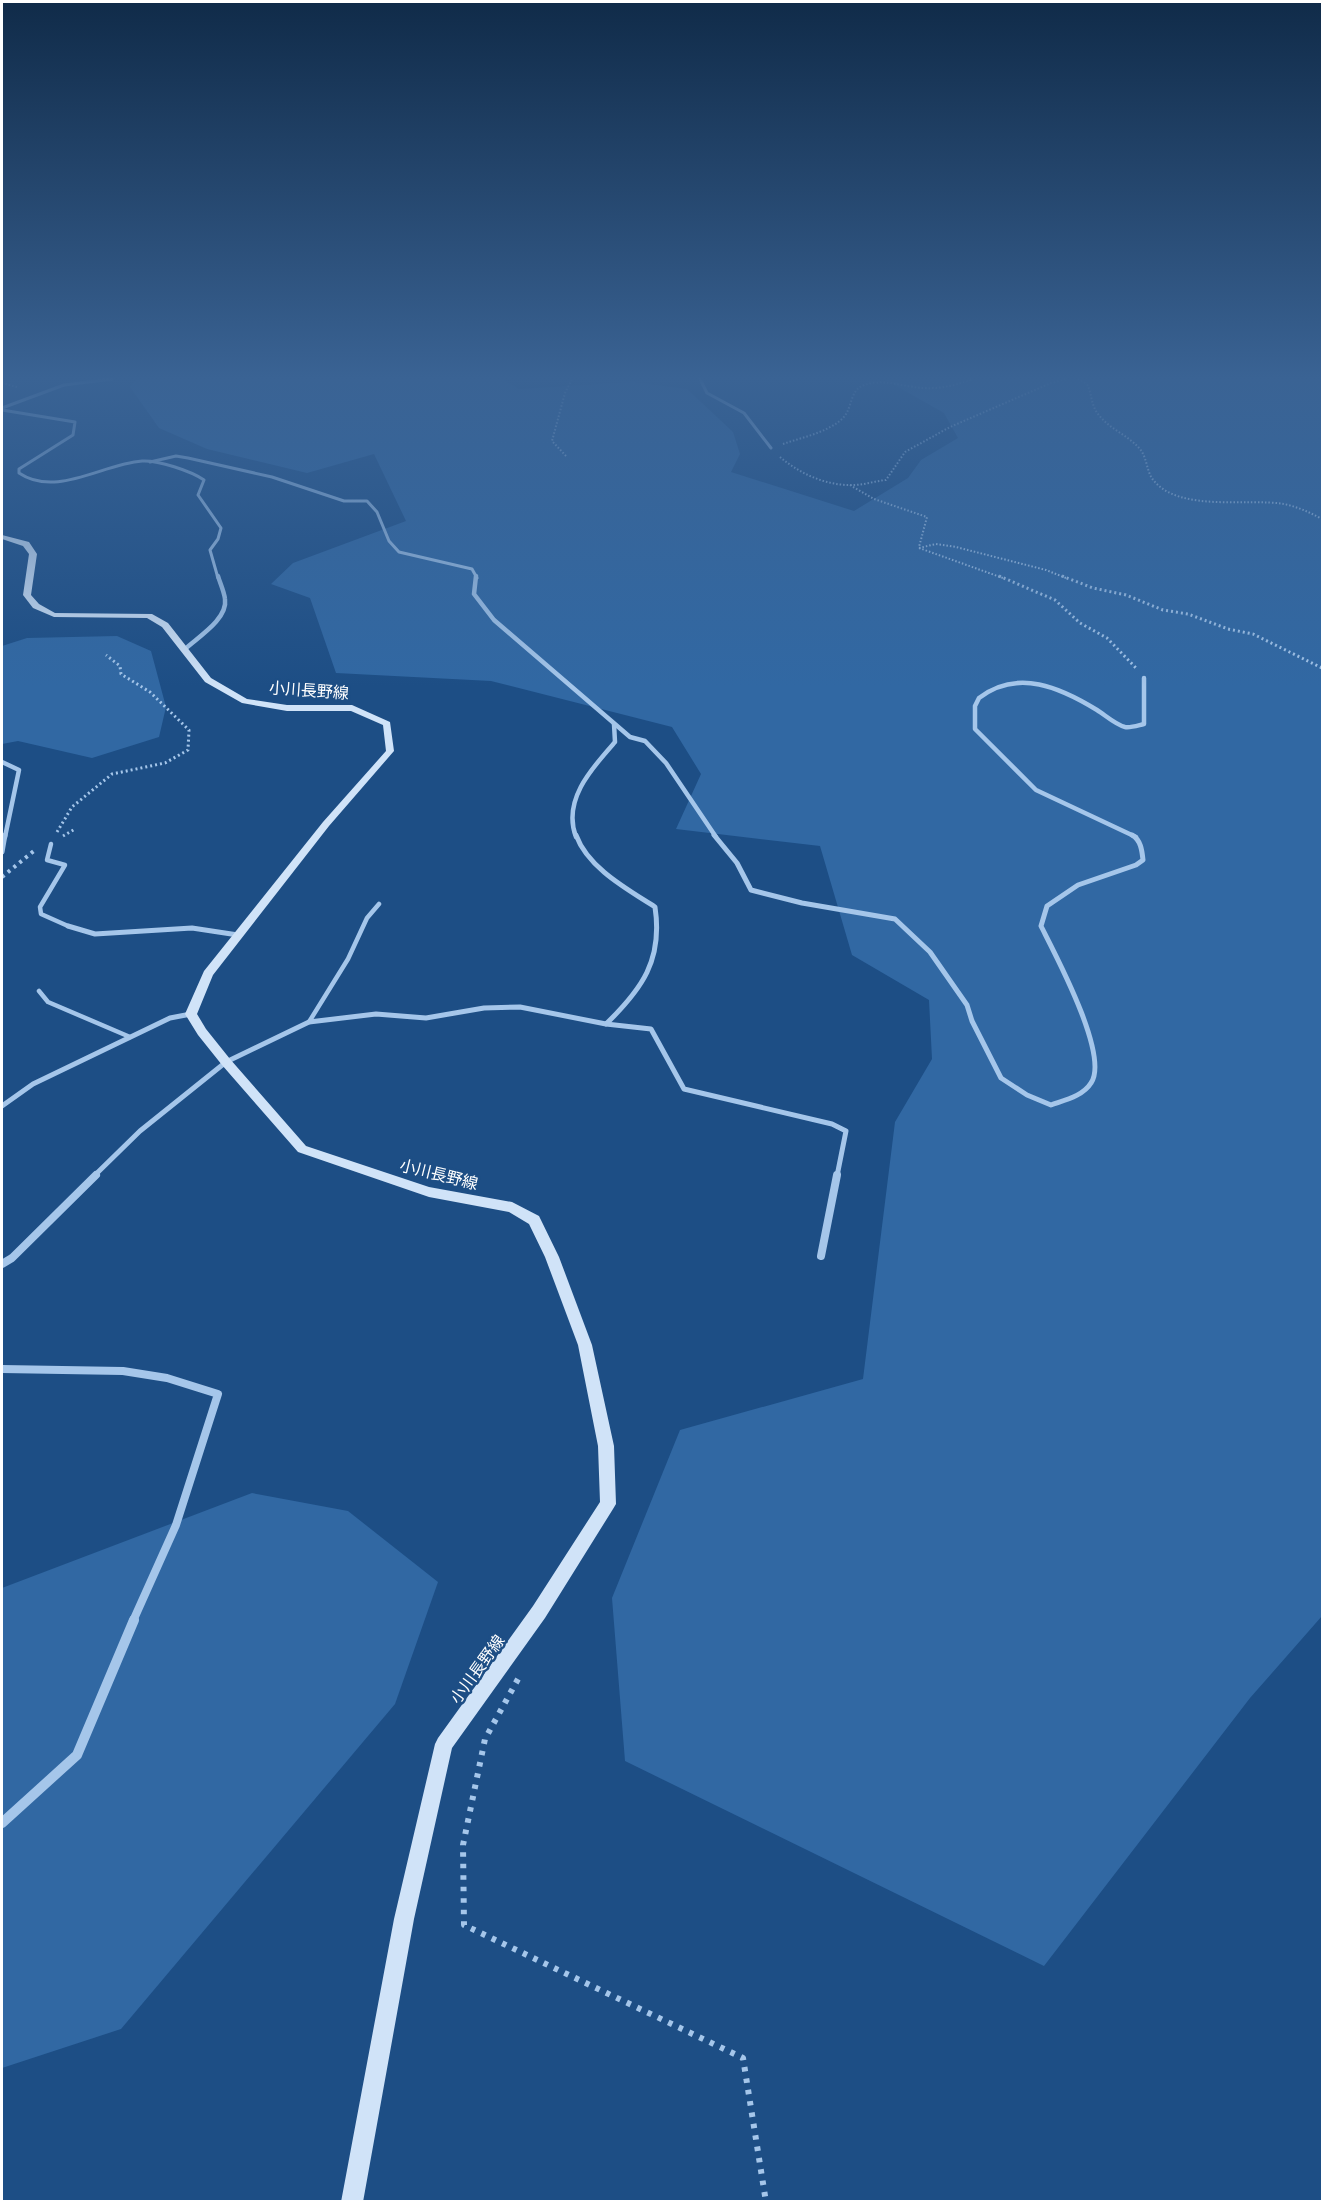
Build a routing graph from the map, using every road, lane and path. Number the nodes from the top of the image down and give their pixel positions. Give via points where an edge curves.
1 (203, 482) edge
2 (286, 482) edge
3 (837, 482) edge
4 (873, 482) edge
5 (1154, 482) edge
6 (850, 485) junction
7 (1323, 519) edge
8 (2, 537) edge
9 (919, 548) junction
10 (185, 648) junction
11 (106, 655) dead end
12 (1323, 668) edge
13 (1144, 678) joint
14 (614, 724) junction
15 (2, 762) edge
16 (51, 844) joint
17 (2, 852) edge
18 (379, 904) dead end
19 (68, 926) joint
20 (238, 935) junction
21 (39, 991) dead end
22 (191, 1014) junction
23 (309, 1022) junction
24 (606, 1024) junction
25 (130, 1037) junction
26 (226, 1062) junction
27 (2, 1106) edge
28 (821, 1256) dead end
29 (2, 1264) edge
30 (2, 1369) edge
31 (519, 1677) dead end
32 (2, 1823) edge
33 (352, 2202) edge
34 (766, 2202) edge

1 - 10 street via 198,495 221,528 210,550 225,600 224,610
2 - 14 street via 344,501 367,501 376,509 389,543 399,552 472,568 477,578 474,594 494,620
3 - 6 path
4 - 6 path
5 - 7 path via 1174,493 1210,500 1288,505
6 - 9 path via 927,517
8 - 10 main road, 小川長野線 via 26,544 33,554 27,595 36,606 54,615 149,616 165,625
9 - 12 path via 936,544 956,547 1046,570 1163,610 1253,634
9 - 13 path via 1055,600 1080,623 1107,638
10 - 20 main road, 小川長野線 via 208,680 245,701 287,708 352,708 387,724 390,751
11 - 16 path via 120,666 121,674 150,692 189,730 188,750 165,763 112,774 72,807
13 - 14 street via 1144,724 1137,727 1126,727 1042,682 1015,682 981,694 975,702 975,729 1036,790 1136,837 1142,849 1143,860 1136,865 1078,885 1047,906 1041,926 1094,1052 1095,1076 1084,1092 1051,1105 1001,1078 967,1005 914,935 895,919 751,890 738,863 705,824 666,763 645,741 630,737
14 - 24 street via 615,742 582,785 572,813 573,827 597,866 655,907 659,928 651,968 629,1001
15 - 17 street via 19,770
16 - 19 lane via 47,860 65,865 40,907 41,914
18 - 23 lane
19 - 20 street via 96,934 192,928
20 - 22 main road, 小川長野線 via 208,974
21 - 25 lane via 48,1002
22 - 25 street via 170,1018
22 - 26 main road, 小川長野線
23 - 24 street via 376,1014 426,1018 484,1008 520,1007
23 - 26 street
24 - 28 street via 651,1029 684,1089 832,1124 846,1131
25 - 27 street via 33,1083
26 - 29 street via 140,1131
26 - 33 main road, 小川長野線 via 302,1149 429,1192 512,1207 534,1220 585,1345 606,1446 608,1504 539,1612 444,1744 404,1919
30 - 32 street via 123,1371 168,1378 218,1394 176,1525 77,1755
31 - 34 path via 485,1739 463,1845 464,1924 742,2058

